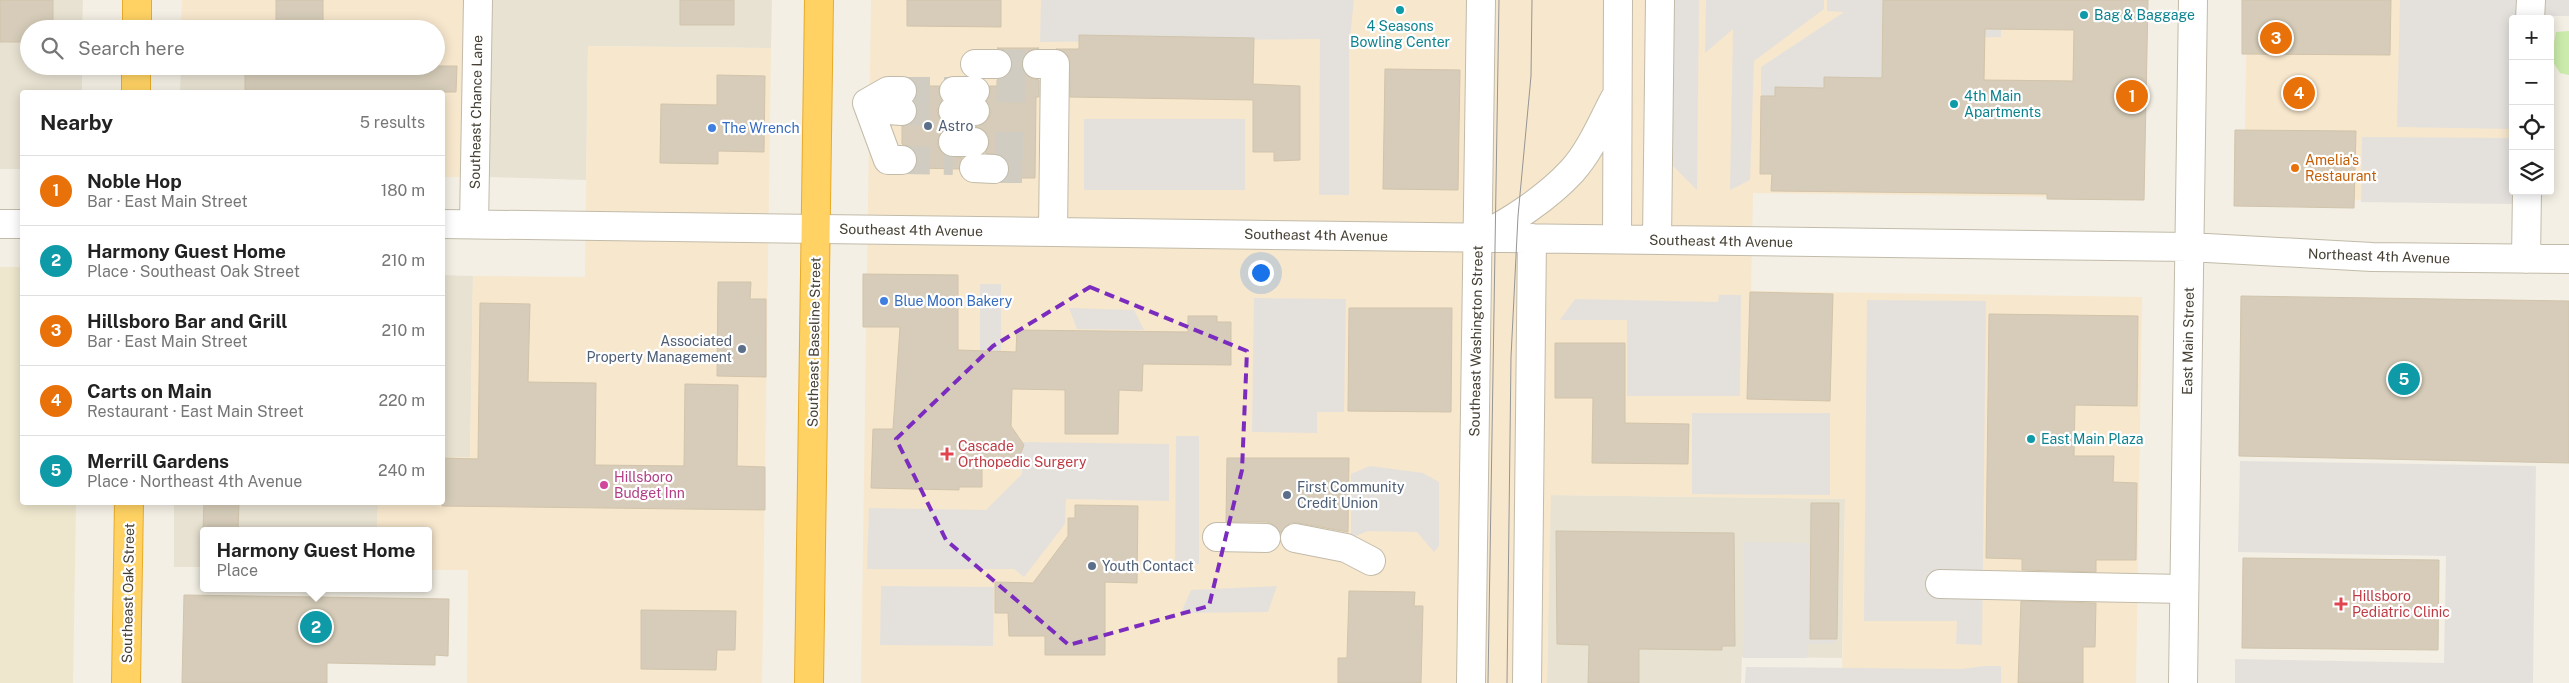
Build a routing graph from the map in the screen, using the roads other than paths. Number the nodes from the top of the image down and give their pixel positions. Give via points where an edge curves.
1 (137, 0) edge
2 (478, 0) edge
3 (819, 0) edge
4 (1481, 0) edge
5 (1618, 0) edge
6 (1660, 0) edge
7 (2193, 0) edge
8 (2531, 0) edge
9 (2530, 15) edge
10 (137, 20) edge
11 (136, 75) edge
12 (1043, 81) dead end
13 (136, 90) edge
14 (1617, 94) junction
15 (902, 101) tunnel mouth
16 (902, 151) tunnel mouth
17 (2527, 195) edge
18 (0, 224) edge
19 (20, 224) edge
20 (445, 224) edge
21 (474, 224) junction
22 (816, 228) junction
23 (1053, 232) junction
24 (1478, 238) junction
25 (1532, 238) junction
26 (1617, 240) junction
27 (1657, 240) junction
28 (2189, 247) junction
29 (2526, 258) junction
30 (2569, 259) edge
31 (129, 505) edge
32 (1217, 537) dead end
33 (1266, 538) dead end
34 (1295, 538) dead end
35 (1371, 561) dead end
36 (1940, 584) dead end
37 (2184, 589) junction
38 (126, 683) edge
39 (809, 683) edge
40 (1471, 683) edge
41 (1527, 683) edge
42 (2183, 683) edge

1 - 10 highway
2 - 21 street, Southeast Chance Lane
3 - 22 highway, Southeast Baseline Street
4 - 24 street, Southeast Washington Street
5 - 14 street
6 - 27 street
7 - 28 street, East Main Street
8 - 9 street
11 - 13 highway
12 - 23 street via 1045,158
14 - 24 street via 1591,144 1572,171 1518,216
14 - 26 street
15 - 16 street via 888,91 867,103 888,160
17 - 29 street
18 - 19 street
20 - 21 street, Southeast 4th Avenue
21 - 22 street, Southeast 4th Avenue
22 - 23 street, Southeast 4th Avenue
22 - 39 highway, Southeast Baseline Street
23 - 24 street, Southeast 4th Avenue
24 - 25 street, Southeast 4th Avenue
24 - 40 street, Southeast Washington Street
25 - 26 street, Southeast 4th Avenue
25 - 41 street
26 - 27 street, Southeast 4th Avenue
27 - 28 street, Southeast 4th Avenue
28 - 29 street, Northeast 4th Avenue via 2372,257
28 - 37 street, East Main Street
29 - 30 street, Northeast 4th Avenue
31 - 38 highway, Southeast Oak Street
32 - 33 street
34 - 35 street via 1346,548
36 - 37 street
37 - 42 street, East Main Street

